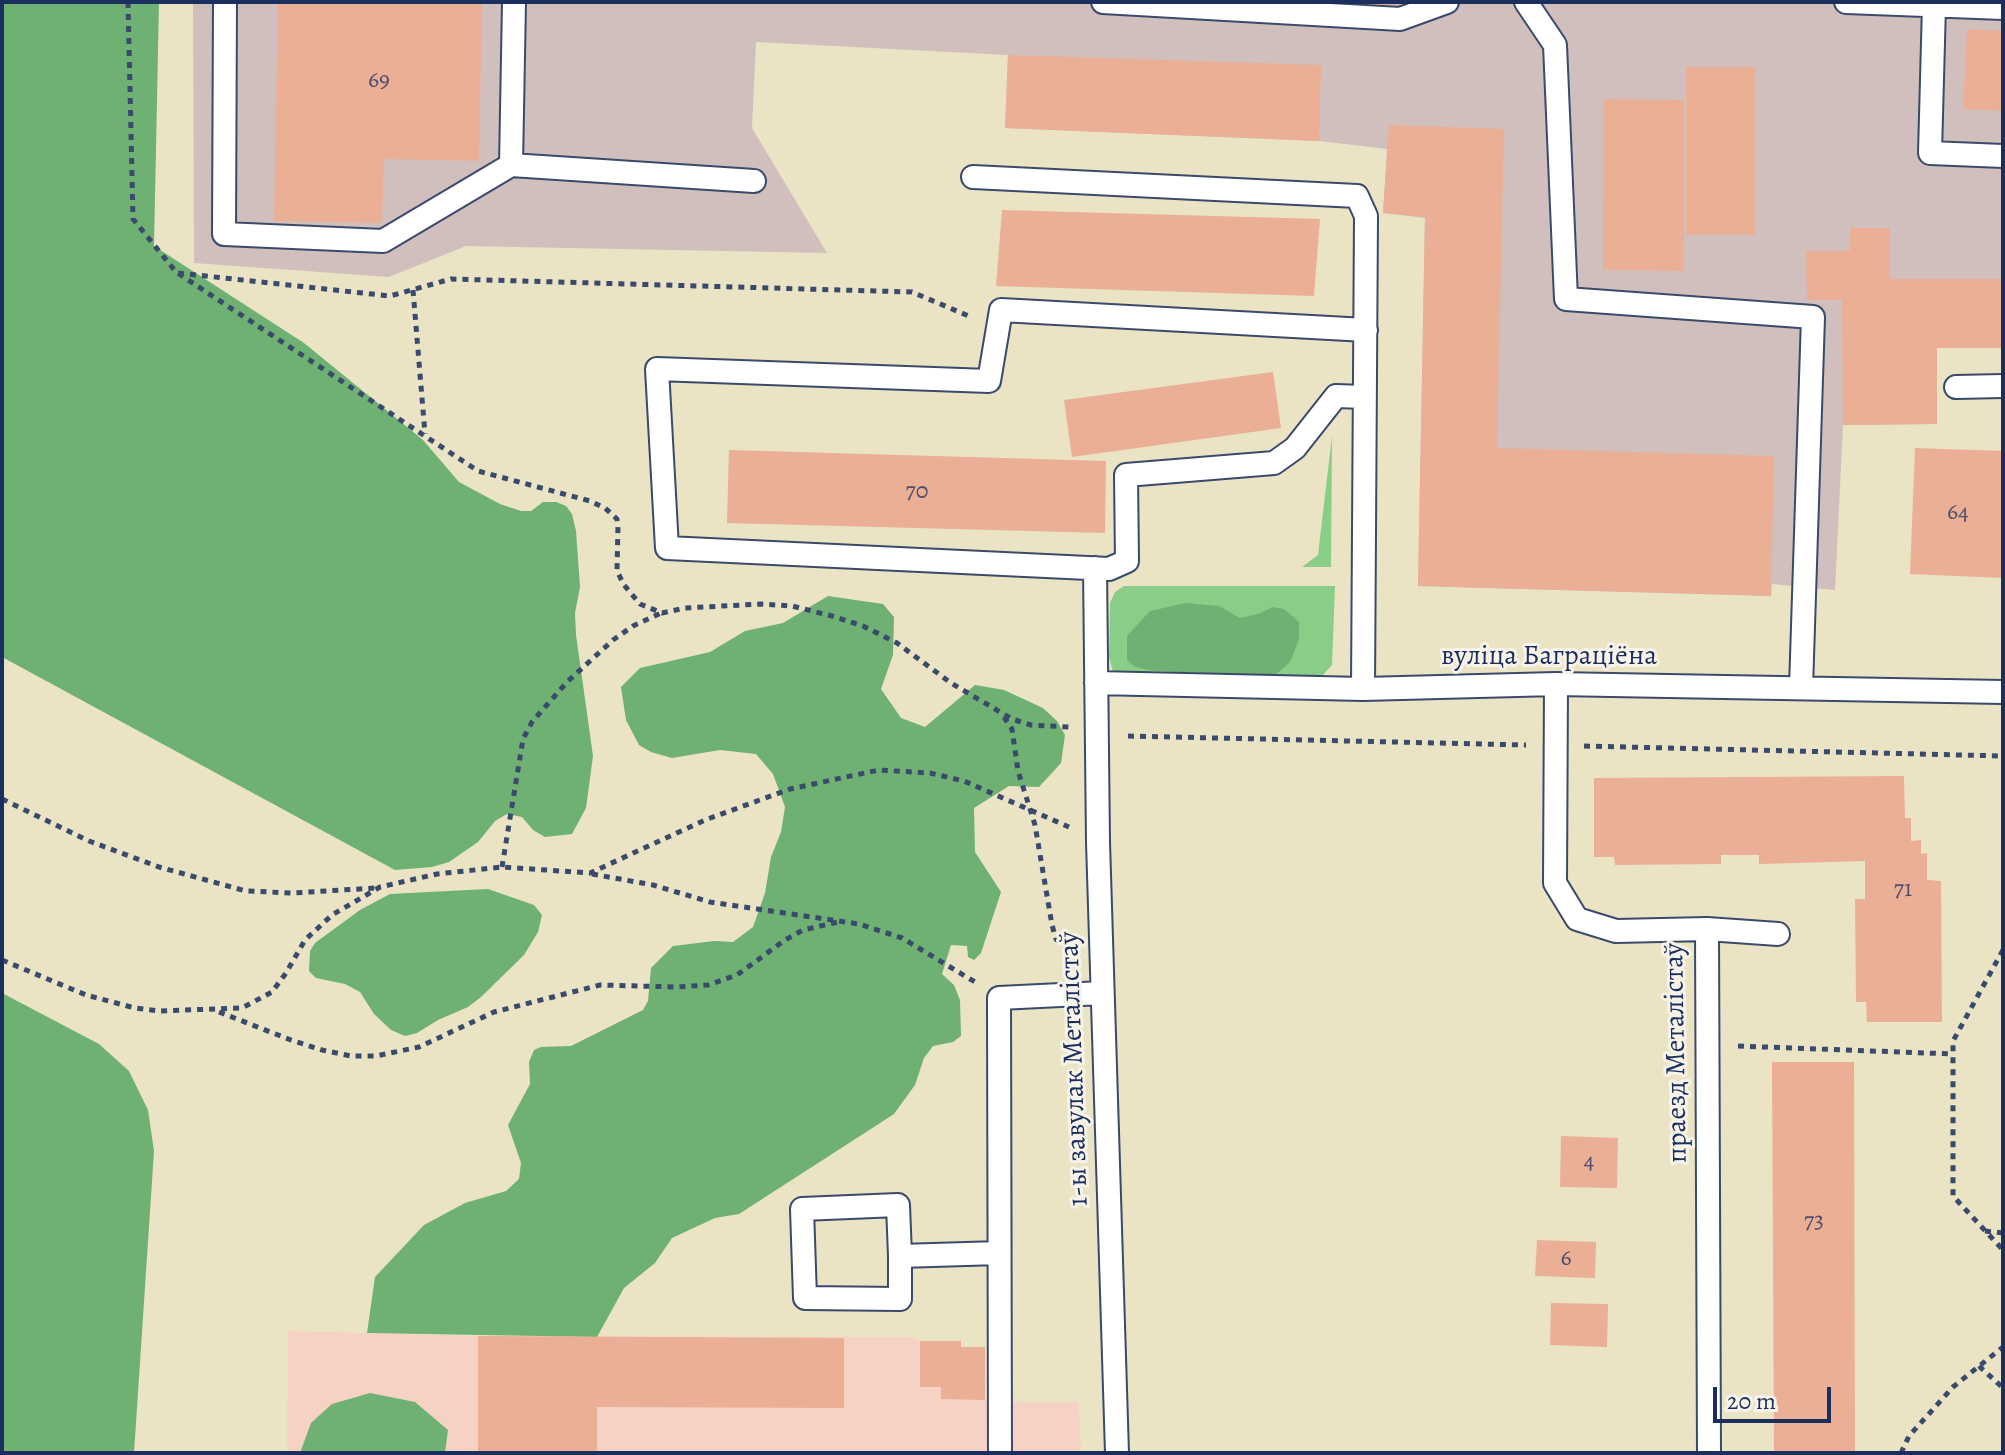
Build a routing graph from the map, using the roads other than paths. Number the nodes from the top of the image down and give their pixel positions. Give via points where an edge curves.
1 (225, 2) edge
2 (514, 2) edge
3 (1103, 2) edge
4 (1447, 2) edge
5 (1526, 2) edge
6 (1846, 2) edge
7 (1934, 5) junction
8 (2003, 8) edge
9 (2003, 156) edge
10 (511, 165) junction
11 (973, 177) dead end
12 (754, 181) dead end
13 (1366, 330) junction
14 (2003, 386) edge
15 (1956, 387) dead end
16 (1364, 397) junction
17 (1095, 568) junction
18 (1096, 683) junction
19 (1556, 684) junction
20 (1801, 688) junction
21 (1363, 689) junction
22 (2003, 692) edge
23 (1707, 929) junction
24 (1778, 934) dead end
25 (1102, 993) junction
26 (999, 1253) junction
27 (900, 1256) junction
28 (1000, 1453) edge
29 (1117, 1453) edge
30 (1709, 1453) edge

1 - 10 lane via 224,234 383,241
2 - 10 lane
3 - 4 lane via 1400,19
5 - 20 lane via 1555,45 1566,299 1813,317
6 - 7 lane
7 - 8 lane
7 - 9 lane via 1930,153
10 - 12 lane
11 - 13 lane via 1357,196 1366,216
13 - 16 lane
13 - 17 lane via 1001,310 989,381 657,369 667,548
14 - 15 lane
16 - 17 lane via 1336,396 1295,448 1274,463 1126,475 1127,561
16 - 21 lane
17 - 18 lane, 1-ы завулак Металістаў
18 - 21 lane, вуліца Баграціёна
18 - 25 lane, 1-ы завулак Металістаў
19 - 20 lane, вуліца Баграціёна
19 - 21 lane, вуліца Баграціёна
19 - 23 lane, праезд Металістаў via 1555,883 1577,919 1616,931
20 - 22 lane, вуліца Баграціёна
23 - 24 lane
23 - 30 lane, праезд Металістаў
25 - 26 lane via 999,998
25 - 29 lane, 1-ы завулак Металістаў
26 - 27 lane
26 - 28 lane
27 - 27 lane via 898,1205 802,1209 805,1298 900,1299

